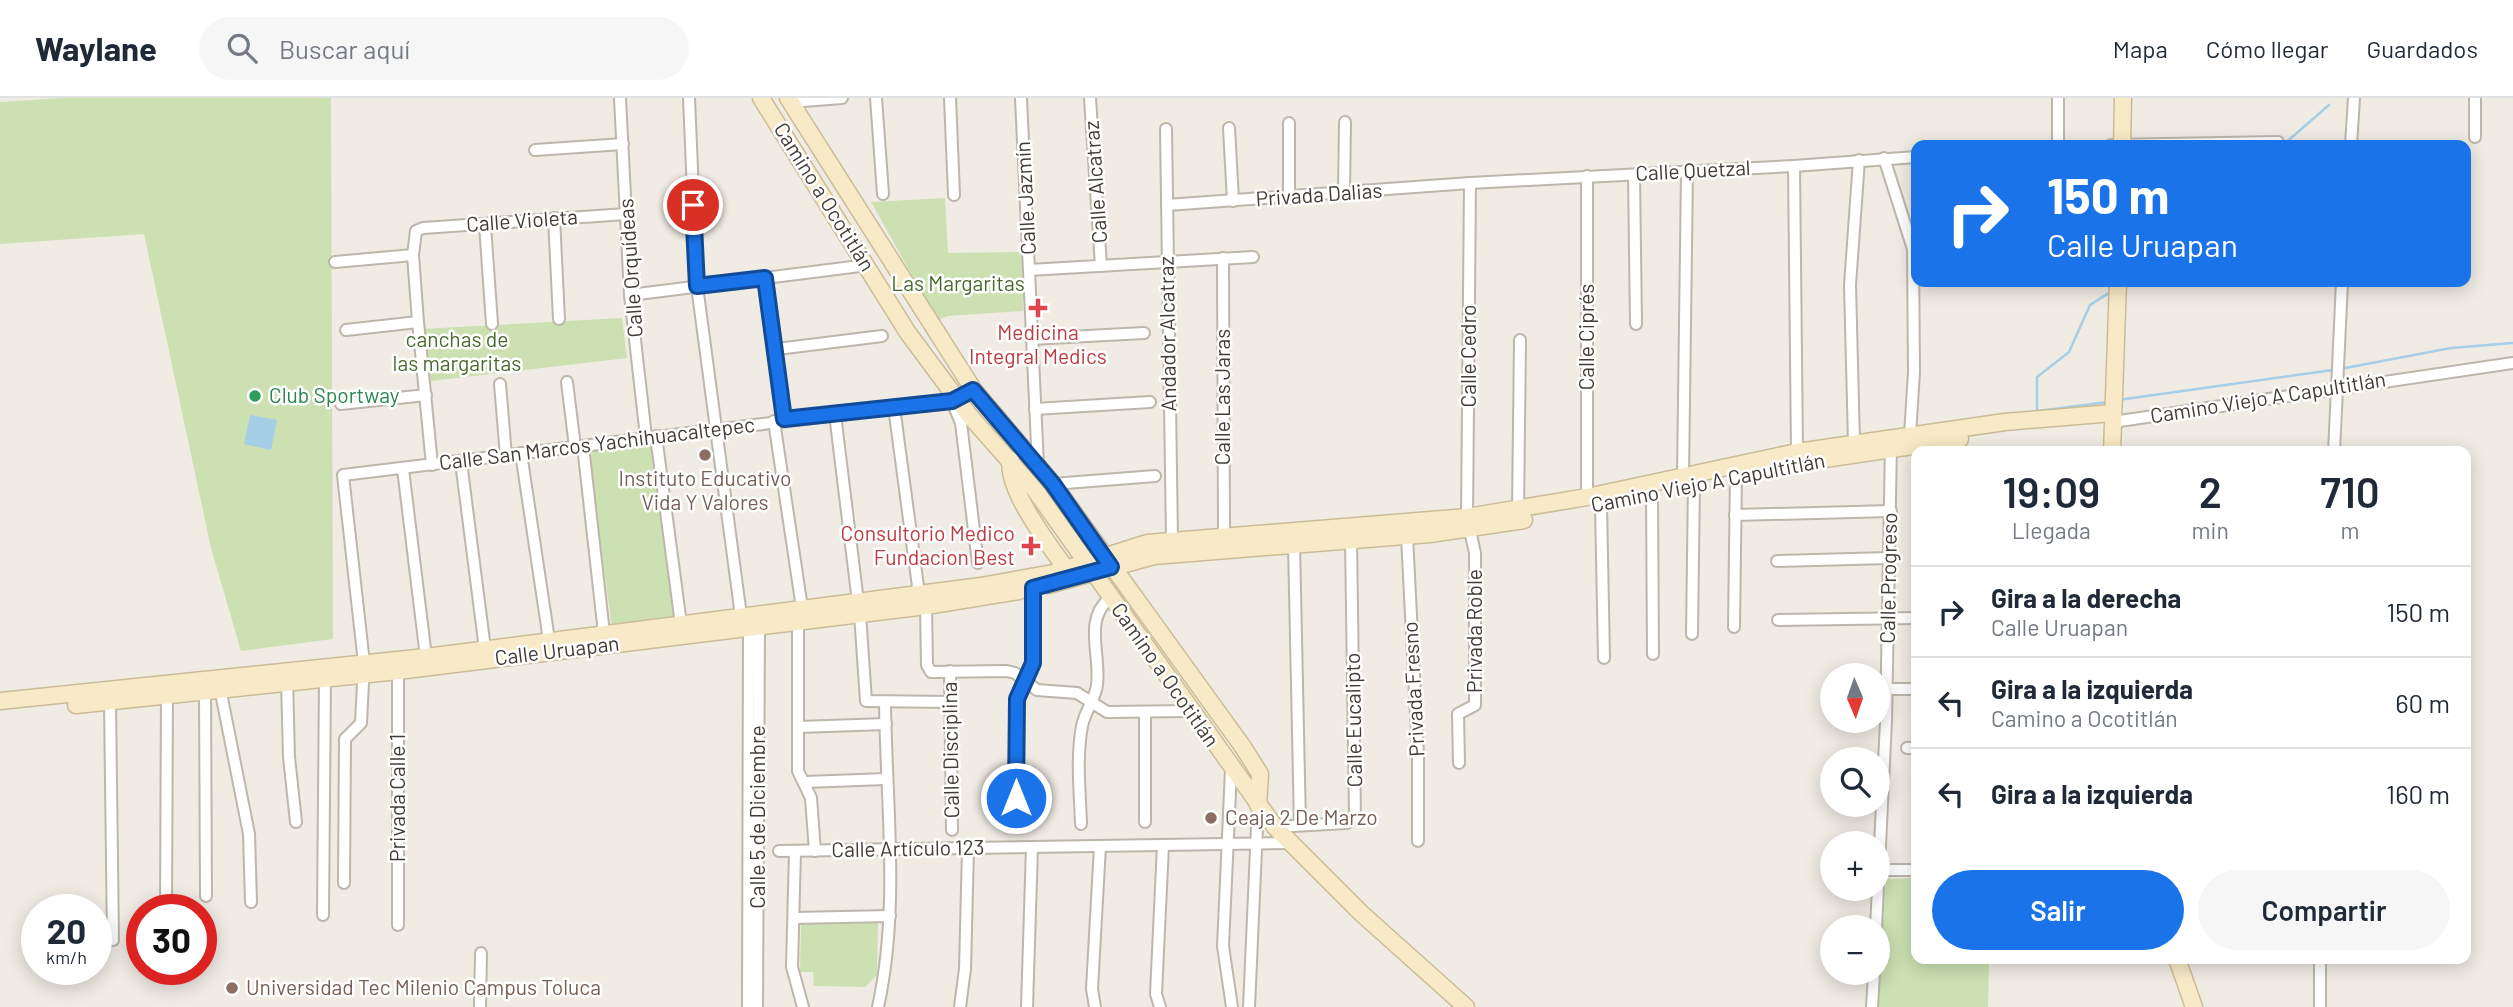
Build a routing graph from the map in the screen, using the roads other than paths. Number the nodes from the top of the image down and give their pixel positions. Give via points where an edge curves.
1 (621, 98) edge
2 (689, 98) edge
3 (761, 98) edge
4 (842, 98) edge
5 (876, 98) edge
6 (950, 98) edge
7 (1021, 98) edge
8 (1090, 98) edge
9 (2058, 98) edge
10 (2123, 98) edge
11 (2354, 98) edge
12 (2475, 98) edge
13 (789, 100) edge
14 (1345, 122) dead end
15 (1289, 123) dead end
16 (1229, 128) dead end
17 (1166, 129) dead end
18 (2475, 137) dead end
19 (2058, 140) edge
20 (2122, 140) edge
21 (2351, 140) edge
22 (623, 144) junction
23 (535, 150) dead end
24 (1911, 157) edge
25 (1884, 159) junction
26 (1859, 160) junction
27 (1794, 166) junction
28 (1687, 172) junction
29 (1634, 174) junction
30 (1587, 176) junction
31 (1470, 183) junction
32 (1345, 193) junction
33 (883, 194) dead end
34 (954, 195) dead end
35 (1289, 198) junction
36 (1233, 201) junction
37 (1167, 205) junction
38 (626, 214) junction
39 (554, 218) junction
40 (485, 225) junction
41 (1911, 243) edge
42 (413, 255) junction
43 (1253, 257) dead end
44 (1223, 258) junction
45 (335, 262) dead end
46 (1167, 262) junction
47 (867, 265) junction
48 (1101, 266) junction
49 (1030, 270) junction
50 (765, 278) junction
51 (697, 286) junction
52 (1913, 287) edge
53 (2118, 287) edge
54 (2342, 287) edge
55 (630, 295) junction
56 (559, 319) dead end
57 (418, 321) junction
58 (492, 324) dead end
59 (1636, 324) dead end
60 (346, 330) dead end
61 (1144, 332) dead end
62 (882, 336) dead end
63 (1031, 339) junction
64 (1520, 340) dead end
65 (777, 349) junction
66 (2513, 363) edge
67 (567, 382) dead end
68 (500, 384) dead end
69 (2335, 388) junction
70 (973, 390) junction
71 (426, 395) junction
72 (955, 399) junction
73 (1150, 402) dead end
74 (341, 404) dead end
75 (894, 407) junction
76 (1035, 410) junction
77 (835, 414) junction
78 (2113, 418) junction
79 (779, 420) junction
80 (716, 429) junction
81 (1910, 435) junction
82 (651, 437) junction
83 (1854, 443) junction
84 (1891, 444) junction
85 (579, 446) junction
86 (2112, 446) edge
87 (2334, 446) edge
88 (1797, 452) junction
89 (522, 453) junction
90 (506, 456) junction
91 (1011, 460) junction
92 (461, 462) junction
93 (432, 465) junction
94 (1038, 466) junction
95 (403, 469) junction
96 (1736, 473) junction
97 (1154, 475) dead end
98 (1689, 479) junction
99 (1053, 484) junction
100 (1652, 493) junction
101 (1594, 501) junction
102 (1518, 511) junction
103 (1891, 511) junction
104 (1735, 515) junction
105 (1470, 523) junction
106 (1224, 535) junction
107 (1407, 536) junction
108 (1172, 539) junction
109 (1351, 540) junction
110 (1294, 544) junction
111 (1889, 558) junction
112 (1107, 561) junction
113 (1777, 561) dead end
114 (978, 564) dead end
115 (1090, 567) junction
116 (1069, 573) junction
117 (1033, 588) junction
118 (1111, 598) junction
119 (923, 600) junction
120 (859, 608) junction
121 (800, 615) junction
122 (1911, 618) edge
123 (1889, 619) junction
124 (1778, 620) dead end
125 (750, 623) junction
126 (681, 624) junction
127 (1734, 627) dead end
128 (604, 633) junction
129 (1692, 634) dead end
130 (549, 640) junction
131 (485, 649) junction
132 (1653, 654) dead end
133 (426, 657) junction
134 (1604, 658) dead end
135 (1888, 663) edge
136 (364, 669) junction
137 (398, 671) junction
138 (950, 671) junction
139 (325, 678) junction
140 (1024, 680) junction
141 (286, 681) junction
142 (167, 689) junction
143 (1890, 689) edge
144 (1911, 689) edge
145 (212, 690) junction
146 (0, 701) edge
147 (110, 701) junction
148 (886, 702) junction
149 (950, 702) junction
150 (1091, 703) junction
151 (1190, 711) junction
152 (0, 712) edge
153 (1145, 713) junction
154 (886, 724) junction
155 (799, 727) junction
156 (1885, 733) edge
157 (1459, 763) dead end
158 (1231, 770) junction
159 (886, 779) junction
160 (805, 782) junction
161 (1258, 805) junction
162 (296, 822) dead end
163 (1145, 822) dead end
164 (1081, 824) dead end
165 (1300, 825) junction
166 (1017, 826) dead end
167 (1275, 827) junction
168 (952, 830) dead end
169 (1882, 831) edge
170 (1418, 841) dead end
171 (1257, 843) junction
172 (1289, 843) junction
173 (1227, 844) junction
174 (1163, 845) junction
175 (1100, 846) junction
176 (1032, 847) junction
177 (968, 848) junction
178 (815, 850) junction
179 (889, 850) junction
180 (779, 851) dead end
181 (795, 851) junction
182 (1890, 870) edge
183 (1911, 870) edge
184 (344, 883) dead end
185 (166, 894) edge
186 (205, 894) edge
187 (251, 902) dead end
188 (323, 915) dead end
189 (890, 916) junction
190 (794, 918) junction
191 (398, 925) dead end
192 (113, 940) dead end
193 (481, 953) dead end
194 (2179, 964) edge
195 (2320, 964) edge
196 (1873, 985) edge
197 (480, 1007) edge
198 (748, 1007) edge
199 (757, 1007) edge
200 (803, 1007) edge
201 (878, 1007) edge
202 (960, 1007) edge
203 (1027, 1007) edge
204 (1095, 1007) edge
205 (1160, 1007) edge
206 (1232, 1007) edge
207 (1249, 1007) edge
208 (1466, 1007) edge
209 (1872, 1007) edge
210 (2194, 1007) edge
211 (2320, 1007) edge

1 - 22 street, Calle Orquídeas
2 - 51 street
3 - 47 main road, Camino a Ocotitlán
4 - 13 street
5 - 33 street
6 - 34 street
7 - 49 street, Calle Jazmín
8 - 48 street, Calle Alcatraz
9 - 19 street
10 - 20 main road
11 - 21 street
12 - 18 street
13 - 70 main road, Camino a Ocotitlán
14 - 32 street
15 - 35 street
16 - 36 street
17 - 37 street, Andador Alcatraz
22 - 23 street
22 - 38 street, Calle Orquídeas
24 - 25 street, Calle Quetzal
25 - 26 street, Calle Quetzal
25 - 41 street
26 - 27 street, Calle Quetzal
26 - 83 street via 1850,292
27 - 28 street, Calle Quetzal
27 - 88 street
28 - 29 street, Calle Quetzal
28 - 98 street
29 - 30 street, Calle Quetzal
29 - 59 street
30 - 31 street, Calle Quetzal
30 - 101 street, Calle Ciprés
31 - 32 street, Privada Dalias
31 - 105 street, Calle Cedro
32 - 35 street, Privada Dalias
35 - 36 street, Privada Dalias
36 - 37 street, Privada Dalias
37 - 46 street, Andador Alcatraz
38 - 39 street, Calle Violeta
38 - 55 street, Calle Orquídeas
39 - 40 street, Calle Violeta
39 - 56 street
40 - 42 street, Calle Violeta via 418,229
40 - 58 street
42 - 45 street
42 - 57 street
43 - 44 street
44 - 46 street
44 - 106 street, Calle Las Jaras
46 - 48 street
46 - 108 street, Andador Alcatraz
47 - 50 street
47 - 72 main road, Camino a Ocotitlán
48 - 49 street
49 - 63 street, Calle Jazmín
50 - 51 street
50 - 65 street
51 - 55 street
51 - 80 street
52 - 81 street
53 - 78 main road
54 - 69 street
55 - 82 street, Calle Orquídeas
57 - 60 street
57 - 71 street
61 - 63 street
62 - 65 street
63 - 76 street, Calle Jazmín
64 - 102 street
65 - 79 street
66 - 69 street, Camino Viejo A Capultitlán
67 - 85 street
68 - 90 street
69 - 78 street, Camino Viejo A Capultitlán
69 - 87 street
70 - 72 street, Calle San Marcos Yachihuacaltepec
70 - 94 main road, Camino a Ocotitlán
71 - 74 street
71 - 93 street
72 - 75 street, Calle San Marcos Yachihuacaltepec
72 - 91 main road, Camino a Ocotitlán
72 - 114 street
73 - 76 street
75 - 77 street, Calle San Marcos Yachihuacaltepec
75 - 119 street
76 - 94 street, Calle Jazmín
77 - 79 street, Calle San Marcos Yachihuacaltepec
77 - 120 street
78 - 81 main road, Camino Viejo A Capultitlán via 2056,416
78 - 84 main road, Camino Viejo A Capultitlán
78 - 86 main road
79 - 80 street, Calle San Marcos Yachihuacaltepec
79 - 121 street
80 - 82 street, Calle San Marcos Yachihuacaltepec
80 - 125 street
81 - 84 main road, Camino Viejo A Capultitlán
82 - 85 street, Calle San Marcos Yachihuacaltepec
82 - 126 street, Calle Orquídeas
83 - 84 main road, Camino Viejo A Capultitlán
83 - 88 main road, Camino Viejo A Capultitlán
84 - 96 main road, Camino Viejo A Capultitlán
84 - 103 street, Calle Progreso
85 - 89 street, Calle San Marcos Yachihuacaltepec
85 - 128 street
88 - 98 main road, Camino Viejo A Capultitlán
89 - 90 street, Calle San Marcos Yachihuacaltepec
89 - 130 street
90 - 92 street, Calle San Marcos Yachihuacaltepec
91 - 115 main road, Camino a Ocotitlán
91 - 116 main road via 1017,491
92 - 93 street, Calle San Marcos Yachihuacaltepec
92 - 131 street
93 - 95 street, Calle San Marcos Yachihuacaltepec
94 - 99 main road, Camino a Ocotitlán
95 - 133 street
95 - 136 street, Calle San Marcos Yachihuacaltepec via 343,475
96 - 98 main road, Camino Viejo A Capultitlán
96 - 104 street
97 - 99 street
98 - 100 main road, Camino Viejo A Capultitlán
98 - 101 main road, Camino Viejo A Capultitlán
98 - 129 street
99 - 112 main road, Camino a Ocotitlán
100 - 101 main road, Camino Viejo A Capultitlán
100 - 132 street
101 - 102 main road, Camino Viejo A Capultitlán
101 - 105 main road, Camino Viejo A Capultitlán
101 - 134 street, Calle Ciprés
102 - 105 main road, Camino Viejo A Capultitlán
103 - 104 street
103 - 111 street, Calle Progreso
104 - 127 street
105 - 106 main road, Camino Viejo A Capultitlán
105 - 107 main road, Camino Viejo A Capultitlán
105 - 157 street, Privada Roble via 1475,553 1475,705 1458,714
106 - 108 main road, Camino Viejo A Capultitlán
107 - 109 main road, Camino Viejo A Capultitlán
107 - 170 street, Privada Fresno
108 - 112 main road, Camino Viejo A Capultitlán via 1135,545
109 - 110 main road, Camino Viejo A Capultitlán
109 - 165 street, Calle Eucalipto via 1355,817 1347,823
110 - 112 main road, Camino Viejo A Capultitlán
110 - 165 street
111 - 113 street
111 - 123 street, Calle Progreso
112 - 115 main road, Calle Uruapan
112 - 161 main road, Camino a Ocotitlán via 1259,771
115 - 116 main road, Calle Uruapan
115 - 118 main road, Camino a Ocotitlán
116 - 117 main road, Calle Uruapan
116 - 119 main road, Calle Uruapan
117 - 119 main road, Calle Uruapan
117 - 140 street via 1033,663
118 - 150 street via 1097,613 1097,682
118 - 151 main road, Camino a Ocotitlán
119 - 120 main road, Calle Uruapan
119 - 138 street, Calle Disciplina via 927,667 935,673
120 - 121 main road, Calle Uruapan
120 - 148 street via 864,698
121 - 125 main road, Calle Uruapan
121 - 155 street
122 - 123 street
123 - 124 street
123 - 135 street, Calle Progreso
125 - 126 main road, Calle Uruapan
125 - 137 main road, Calle Uruapan
125 - 198 street, Calle 5 de Diciembre
125 - 199 street, Calle 5 de Diciembre
126 - 128 main road, Calle Uruapan
128 - 130 main road, Calle Uruapan
130 - 131 main road, Calle Uruapan
131 - 133 main road, Calle Uruapan
133 - 136 main road, Calle Uruapan
136 - 137 main road, Calle Uruapan
136 - 139 main road, Calle Uruapan
136 - 142 main road, Calle Uruapan
136 - 184 street via 361,723 345,739
137 - 191 street, Privada Calle 1
138 - 140 street via 996,669
138 - 149 street, Calle Disciplina
139 - 141 main road, Calle Uruapan
139 - 188 street
140 - 150 street via 1037,690 1072,692
140 - 166 street via 1017,699
141 - 145 main road, Calle Uruapan
141 - 162 street
142 - 145 main road, Calle Uruapan
142 - 146 main road, Calle Uruapan
142 - 147 main road, Calle Uruapan
142 - 185 street
143 - 144 street
145 - 186 street
145 - 187 street via 249,834
147 - 152 main road, Calle Uruapan
147 - 192 street
148 - 149 street
148 - 154 street
149 - 168 street, Calle Disciplina
150 - 153 street via 1107,712
150 - 164 street via 1081,737
151 - 153 street
151 - 158 main road, Camino a Ocotitlán
153 - 163 street
154 - 155 street
154 - 159 street
155 - 160 street via 798,771
156 - 169 street, Calle Progreso
158 - 161 main road, Camino a Ocotitlán
158 - 173 street
159 - 160 street
159 - 179 street
160 - 178 street via 813,805
161 - 167 main road, Camino a Ocotitlán
161 - 171 street
165 - 167 street, Calle Eucalipto
167 - 172 main road, Camino a Ocotitlán
171 - 172 street, Calle Artículo 123
171 - 173 street, Calle Artículo 123
171 - 207 street
172 - 208 main road, Camino a Ocotitlán
173 - 174 street, Calle Artículo 123
173 - 206 street via 1223,946
174 - 175 street, Calle Artículo 123
174 - 205 street via 1156,994
175 - 176 street, Calle Artículo 123
175 - 204 street via 1092,989
176 - 177 street, Calle Artículo 123
176 - 203 street
177 - 179 street, Calle Artículo 123
177 - 202 street
178 - 179 street, Calle Artículo 123
178 - 181 street, Calle Artículo 123
179 - 189 street
180 - 181 street, Calle Artículo 123
181 - 190 street
182 - 183 street
189 - 190 street
189 - 201 street
190 - 200 street via 792,967
193 - 197 street
194 - 210 main road
195 - 211 street
196 - 209 street

